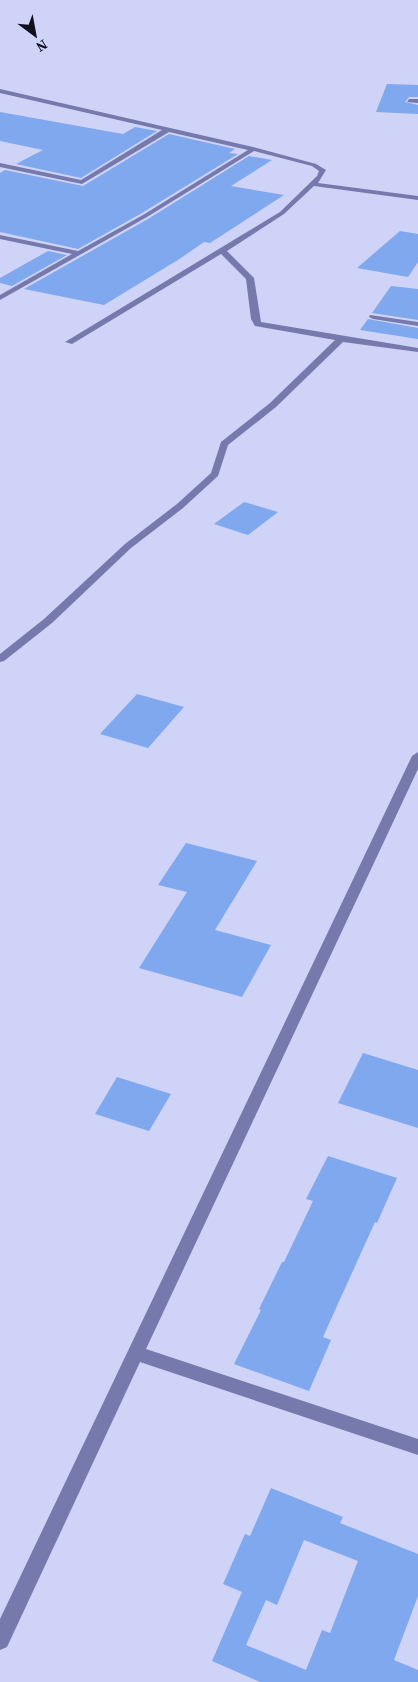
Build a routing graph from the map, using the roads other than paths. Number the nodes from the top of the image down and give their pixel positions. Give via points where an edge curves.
1 (0, 92) edge
2 (409, 101) dead end
3 (418, 102) edge
4 (167, 130) junction
5 (253, 149) junction
6 (0, 166) edge
7 (312, 184) junction
8 (418, 198) edge
9 (0, 237) edge
10 (222, 251) junction
11 (77, 253) junction
12 (0, 298) edge
13 (373, 318) dead end
14 (418, 324) edge
15 (341, 339) junction
16 (69, 342) dead end
17 (418, 350) edge
18 (0, 659) edge
19 (416, 766) edge
20 (135, 1353) junction
21 (418, 1447) edge
22 (0, 1640) edge

1 - 4 street
2 - 3 street
4 - 5 street
4 - 6 street via 82,182
5 - 7 street via 323,170
5 - 11 street via 145,216
7 - 8 street
7 - 10 street via 282,213
9 - 11 street
10 - 15 street via 250,278 258,324
10 - 16 street
11 - 12 street
13 - 14 street
15 - 17 street
15 - 18 street via 273,405 224,444 215,474 128,546 48,621
19 - 20 street
20 - 21 street
20 - 22 street

